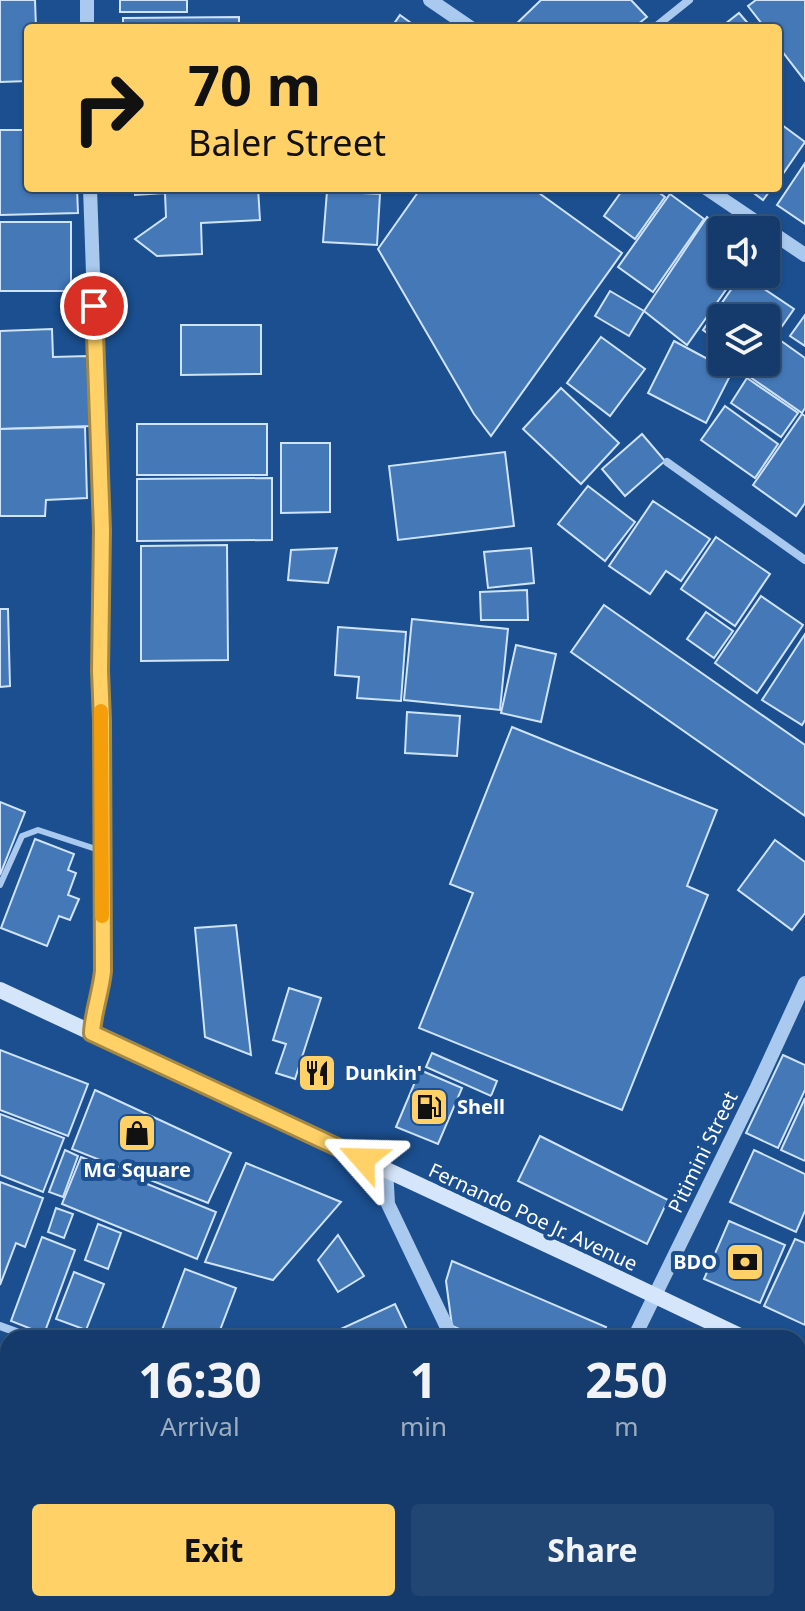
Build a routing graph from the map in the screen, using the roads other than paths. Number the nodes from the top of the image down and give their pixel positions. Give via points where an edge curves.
1 (87, 0) edge
2 (430, 0) edge
3 (689, 0) edge
4 (87, 24) edge
5 (465, 24) edge
6 (659, 24) edge
7 (90, 192) edge
8 (712, 192) edge
9 (805, 255) edge
10 (667, 462) dead end
11 (805, 560) edge
12 (102, 851) junction
13 (0, 885) edge
14 (805, 983) edge
15 (0, 990) edge
16 (92, 1033) junction
17 (386, 1169) junction
18 (654, 1296) junction
19 (448, 1330) edge
20 (638, 1330) edge
21 (727, 1330) edge

1 - 4 street
2 - 5 street
3 - 6 street
7 - 12 street via 102,530
8 - 9 street
10 - 11 street
12 - 13 lane via 38,830 22,836
12 - 16 street via 103,971
14 - 18 street, Pitimini Street
15 - 16 main road, Fernando Poe Jr. Avenue
16 - 17 main road, Fernando Poe Jr. Avenue
17 - 18 main road, Fernando Poe Jr. Avenue
17 - 19 street via 388,1204
18 - 20 street, Pitimini Street
18 - 21 main road, Fernando Poe Jr. Avenue

